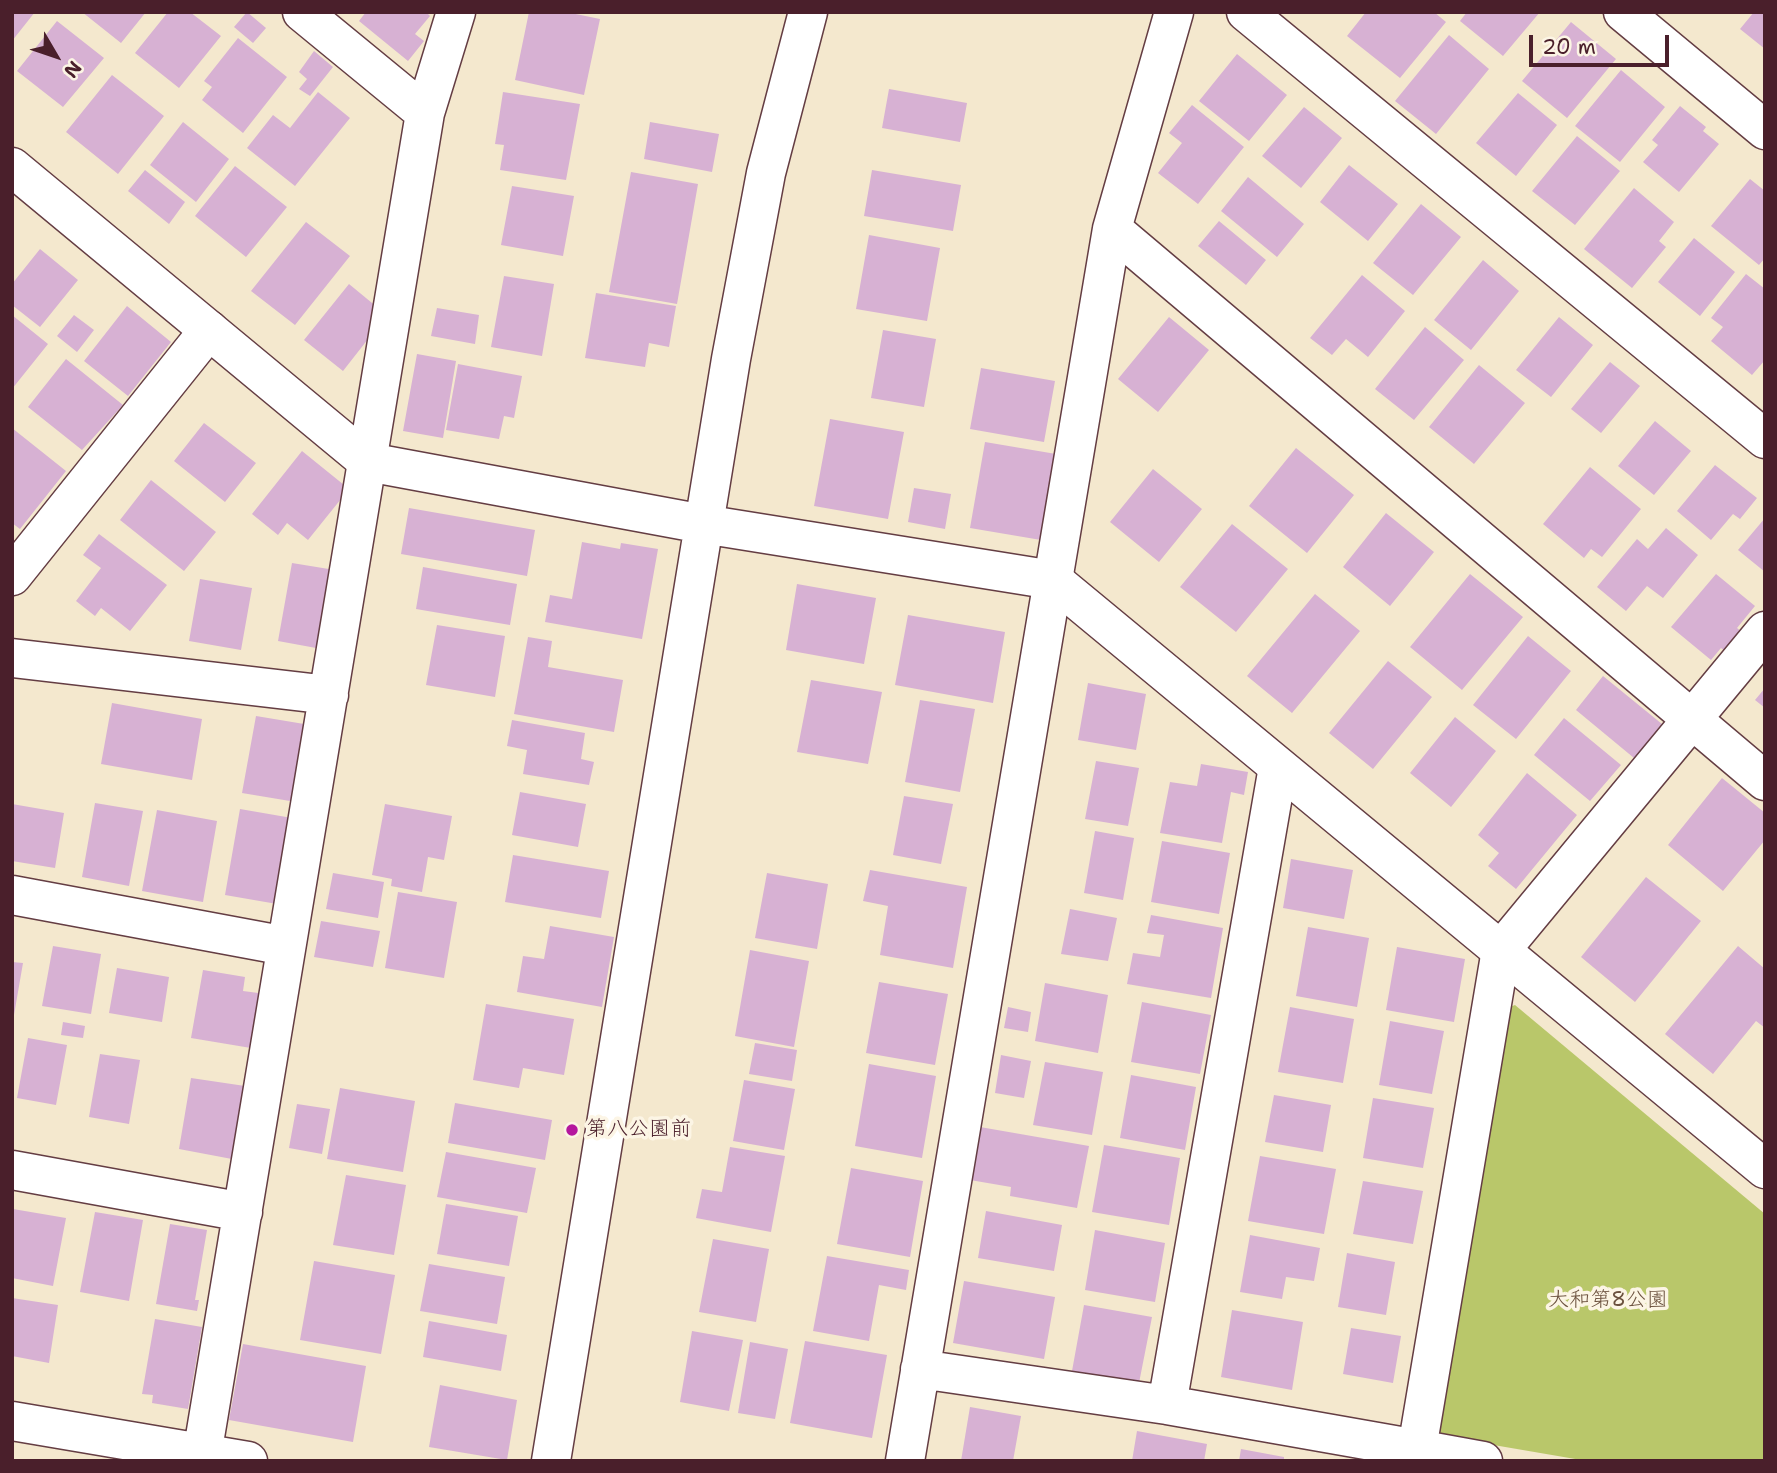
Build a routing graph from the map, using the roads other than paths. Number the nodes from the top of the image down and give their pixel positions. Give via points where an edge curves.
1 (302, 12) edge
2 (456, 12) edge
3 (808, 12) edge
4 (1174, 12) edge
5 (1246, 12) edge
6 (1623, 12) edge
7 (425, 113) junction
8 (1765, 130) edge
9 (17, 181) edge
10 (1112, 229) junction
11 (209, 330) junction
12 (1765, 439) edge
13 (368, 462) junction
14 (703, 524) junction
15 (12, 576) edge
16 (1053, 580) junction
17 (1765, 631) edge
18 (12, 658) edge
19 (329, 695) junction
20 (1692, 719) junction
21 (1278, 767) junction
22 (1765, 781) edge
23 (12, 895) edge
24 (286, 946) junction
25 (1501, 950) junction
26 (1765, 1169) edge
27 (12, 1170) edge
28 (243, 1212) junction
29 (920, 1369) junction
30 (1167, 1405) junction
31 (12, 1421) edge
32 (1417, 1449) junction
33 (202, 1457) edge
34 (247, 1461) edge
35 (551, 1461) edge
36 (905, 1461) edge
37 (1483, 1461) edge

1 - 7 street
2 - 7 street
3 - 14 street via 766,173
4 - 10 street
5 - 12 street
6 - 8 street
7 - 13 street
9 - 11 street
10 - 16 street
10 - 20 street
11 - 13 street
11 - 15 street
13 - 14 street
13 - 19 street
14 - 16 street
14 - 35 street
16 - 21 street
16 - 29 street
17 - 20 street
18 - 19 street
19 - 24 street
20 - 22 street
20 - 25 street
21 - 25 street
21 - 30 street
23 - 24 street
24 - 28 street
25 - 26 street
25 - 32 street
27 - 28 street
28 - 33 street
29 - 30 street
29 - 36 street
30 - 32 street
31 - 33 street
32 - 37 street
33 - 34 street

